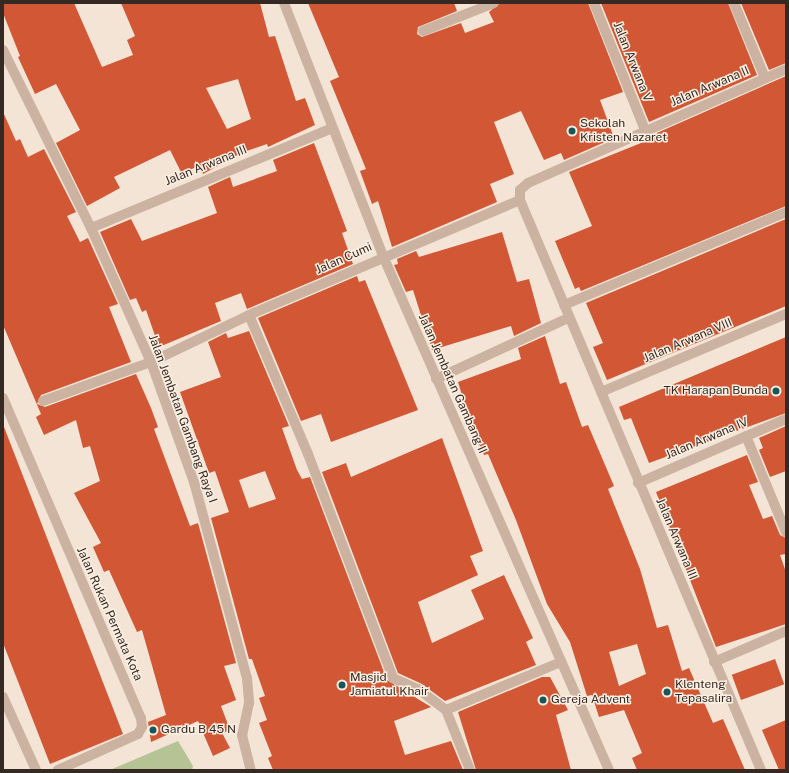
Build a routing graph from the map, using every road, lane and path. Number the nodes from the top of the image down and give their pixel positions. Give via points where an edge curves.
1 (284, 3) edge
2 (494, 3) edge
3 (594, 3) edge
4 (734, 3) edge
5 (423, 31) dead end
6 (3, 50) edge
7 (786, 69) edge
8 (765, 78) junction
9 (332, 128) junction
10 (645, 130) junction
11 (520, 200) junction
12 (786, 212) edge
13 (90, 228) junction
14 (383, 256) junction
15 (564, 305) junction
16 (786, 314) edge
17 (249, 315) junction
18 (568, 318) junction
19 (151, 362) junction
20 (436, 379) junction
21 (601, 392) junction
22 (3, 398) edge
23 (43, 401) dead end
24 (786, 419) edge
25 (8, 427) edge
26 (746, 436) junction
27 (638, 483) junction
28 (786, 532) edge
29 (786, 632) edge
30 (561, 662) junction
31 (714, 662) junction
32 (3, 697) edge
33 (446, 710) junction
34 (36, 770) edge
35 (58, 770) edge
36 (251, 770) edge
37 (470, 770) edge
38 (609, 770) edge
39 (761, 770) edge

1 - 9 street, Jalan Jembatan Gambang II
2 - 5 street
3 - 10 street, Jalan Arwana V
4 - 8 street
6 - 13 street, Jalan Jembatan Gambang Raya I
7 - 8 street, Jalan Arwana II
8 - 10 street, Jalan Arwana II
9 - 13 street, Jalan Arwana III
9 - 14 street, Jalan Jembatan Gambang II
10 - 11 street via 528,182 520,190
11 - 14 street, Jalan Cumi
11 - 15 street, Jalan Arwana III
12 - 15 street
13 - 19 street, Jalan Jembatan Gambang Raya I
14 - 17 street, Jalan Cumi
14 - 20 street, Jalan Jembatan Gambang II
15 - 18 street, Jalan Arwana III
16 - 21 street, Jalan Arwana VIII
17 - 19 street, Jalan Cumi
17 - 33 street via 308,454 393,678 418,689
18 - 20 street
18 - 21 street, Jalan Arwana III
19 - 23 street, Jalan Cumi
19 - 36 street, Jalan Jembatan Gambang Raya I via 194,482 243,658 249,703 243,745
20 - 30 street, Jalan Jembatan Gambang II
21 - 27 street, Jalan Arwana III
22 - 25 street, Jalan Rukan Permata Kota
24 - 26 street, Jalan Arwana IV
25 - 35 street, Jalan Rukan Permata Kota via 141,718 142,727 138,734
26 - 27 street, Jalan Arwana IV
26 - 28 street
27 - 31 street, Jalan Arwana III
29 - 31 street
30 - 33 street
30 - 38 street, Jalan Jembatan Gambang II
31 - 39 street, Jalan Arwana III
32 - 34 street
33 - 37 street

